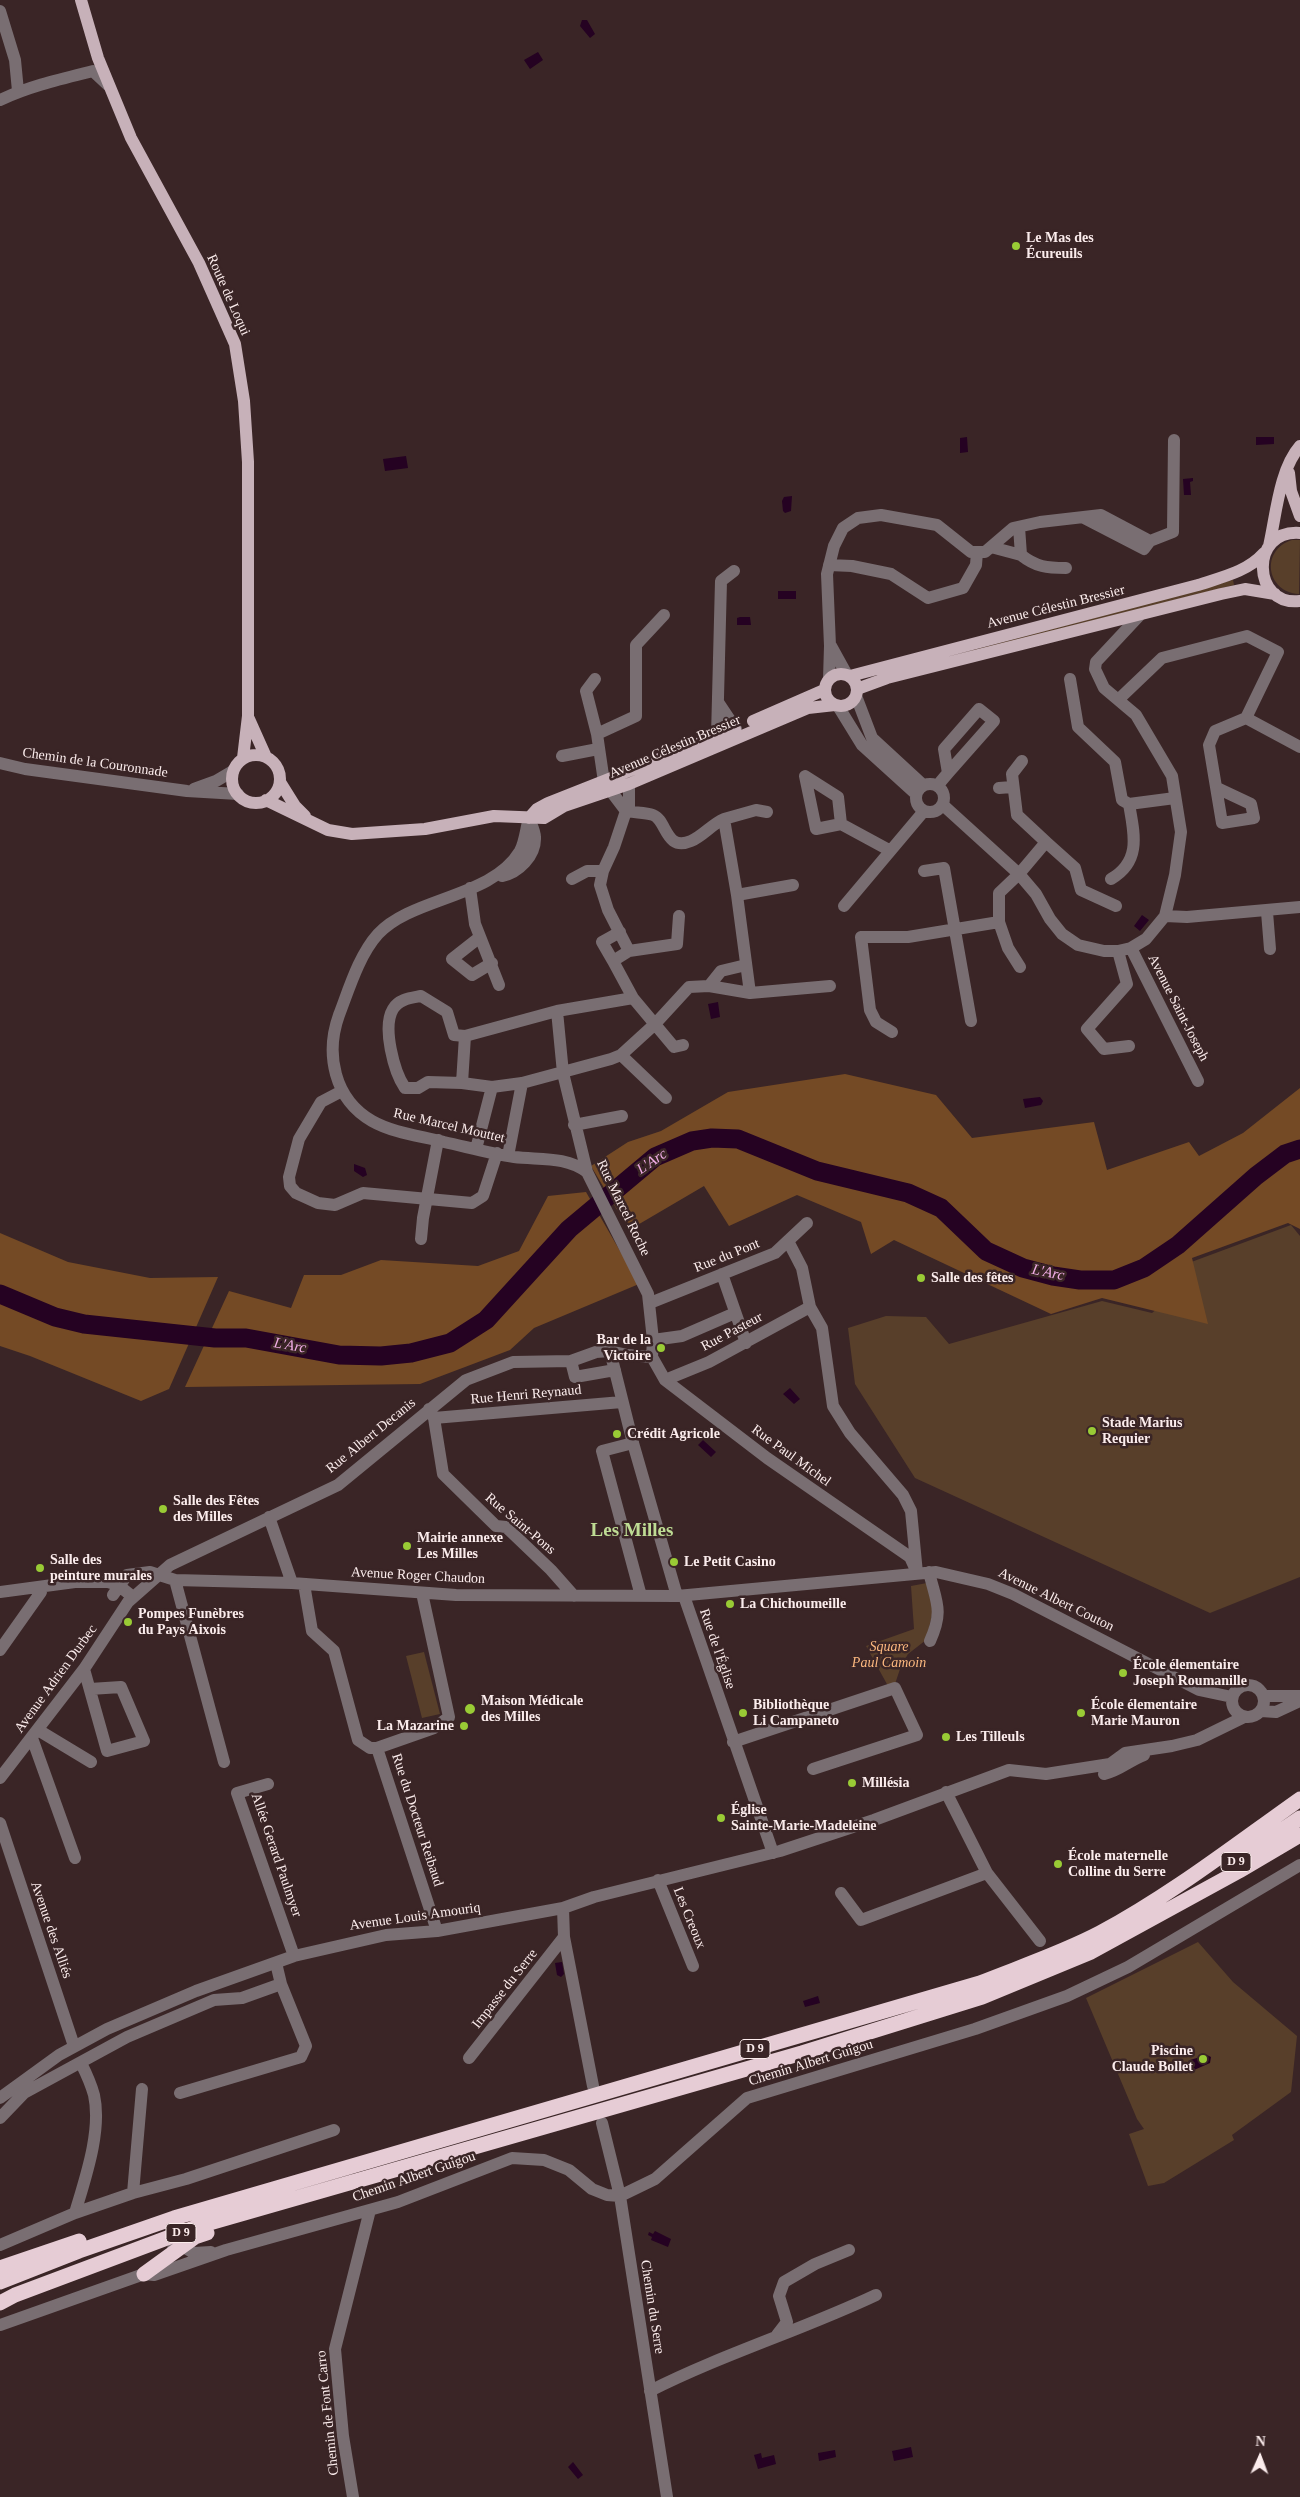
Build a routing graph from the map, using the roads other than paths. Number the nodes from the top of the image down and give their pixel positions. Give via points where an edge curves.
1 (81, 0) edge
2 (0, 11) edge
3 (108, 85) junction
4 (18, 91) junction
5 (0, 100) edge
6 (1174, 440) dead end
7 (1300, 446) edge
8 (1289, 466) junction
9 (1300, 516) edge
10 (1020, 526) junction
11 (1300, 533) edge
12 (991, 546) junction
13 (1266, 550) junction
14 (977, 552) junction
15 (1021, 555) junction
16 (829, 565) junction
17 (1066, 568) dead end
18 (734, 571) dead end
19 (1280, 597) junction
20 (1300, 601) edge
21 (1300, 610) edge
22 (664, 615) dead end
23 (1139, 616) junction
24 (830, 646) junction
25 (848, 675) junction
26 (595, 679) dead end
27 (1070, 679) dead end
28 (826, 685) junction
29 (856, 692) junction
30 (1119, 699) junction
31 (718, 702) junction
32 (837, 705) junction
33 (248, 716) junction
34 (1246, 718) junction
35 (736, 729) junction
36 (597, 734) junction
37 (717, 736) junction
38 (1300, 747) edge
39 (598, 749) junction
40 (562, 756) dead end
41 (266, 757) junction
42 (243, 758) junction
43 (1022, 761) dead end
44 (0, 763) edge
45 (233, 771) junction
46 (948, 774) junction
47 (280, 782) junction
48 (629, 784) junction
49 (607, 786) junction
50 (937, 786) junction
51 (1012, 787) junction
52 (999, 788) dead end
53 (1217, 788) dead end
54 (920, 790) junction
55 (187, 791) junction
56 (238, 794) junction
57 (1175, 798) junction
58 (266, 800) junction
59 (1129, 804) junction
60 (942, 805) junction
61 (626, 811) junction
62 (924, 811) junction
63 (767, 812) dead end
64 (529, 818) junction
65 (724, 819) junction
66 (310, 821) junction
67 (841, 824) dead end
68 (1046, 842) junction
69 (889, 850) junction
70 (603, 871) junction
71 (924, 871) dead end
72 (1019, 874) junction
73 (572, 879) dead end
74 (1111, 879) dead end
75 (793, 885) dead end
76 (470, 888) junction
77 (737, 895) junction
78 (844, 906) dead end
79 (1116, 906) dead end
80 (1300, 907) edge
81 (1266, 912) junction
82 (678, 916) dead end
83 (1164, 916) junction
84 (999, 922) junction
85 (955, 928) junction
86 (620, 932) junction
87 (480, 937) junction
88 (1125, 949) junction
89 (629, 950) junction
90 (1270, 950) dead end
91 (613, 961) junction
92 (492, 963) junction
93 (746, 965) junction
94 (1020, 967) dead end
95 (499, 984) dead end
96 (709, 986) junction
97 (830, 986) dead end
98 (750, 993) junction
99 (633, 998) junction
100 (558, 1011) junction
101 (971, 1020) dead end
102 (654, 1024) junction
103 (892, 1032) dead end
104 (465, 1036) junction
105 (684, 1045) dead end
106 (1129, 1046) dead end
107 (621, 1055) junction
108 (563, 1073) junction
109 (1198, 1082) dead end
110 (462, 1083) junction
111 (522, 1083) junction
112 (492, 1087) junction
113 (342, 1091) junction
114 (666, 1098) dead end
115 (622, 1116) dead end
116 (574, 1125) junction
117 (438, 1140) junction
118 (476, 1149) junction
119 (503, 1154) junction
120 (589, 1177) junction
121 (428, 1200) junction
122 (808, 1223) dead end
123 (421, 1239) dead end
124 (788, 1241) junction
125 (722, 1274) junction
126 (650, 1303) junction
127 (810, 1307) junction
128 (735, 1313) junction
129 (653, 1340) junction
130 (746, 1343) junction
131 (610, 1351) junction
132 (652, 1357) junction
133 (571, 1361) junction
134 (614, 1370) junction
135 (665, 1380) junction
136 (622, 1402) junction
137 (431, 1413) junction
138 (633, 1443) junction
139 (269, 1518) junction
140 (923, 1572) junction
141 (158, 1576) junction
142 (175, 1580) junction
143 (298, 1584) junction
144 (41, 1588) junction
145 (115, 1590) junction
146 (0, 1592) edge
147 (422, 1593) junction
148 (574, 1596) junction
149 (641, 1596) junction
150 (680, 1596) junction
151 (133, 1597) junction
152 (115, 1621) junction
153 (930, 1641) dead end
154 (0, 1650) edge
155 (84, 1670) junction
156 (90, 1690) junction
157 (1263, 1696) junction
158 (1300, 1696) edge
159 (1300, 1701) edge
160 (1232, 1702) junction
161 (1261, 1711) junction
162 (1244, 1717) junction
163 (1219, 1730) junction
164 (35, 1734) junction
165 (733, 1742) junction
166 (377, 1748) junction
167 (91, 1762) dead end
168 (224, 1762) dead end
169 (813, 1770) dead end
170 (0, 1778) edge
171 (268, 1784) dead end
172 (946, 1792) junction
173 (1300, 1798) edge
174 (1300, 1818) edge
175 (0, 1823) edge
176 (1300, 1835) edge
177 (773, 1853) junction
178 (75, 1858) dead end
179 (1300, 1865) edge
180 (987, 1874) junction
181 (658, 1880) junction
182 (841, 1893) dead end
183 (1172, 1907) junction
184 (563, 1908) junction
185 (437, 1931) junction
186 (564, 1937) junction
187 (1040, 1941) dead end
188 (294, 1956) junction
189 (276, 1963) junction
190 (692, 1966) dead end
191 (281, 1984) junction
192 (74, 2046) junction
193 (469, 2058) dead end
194 (81, 2063) junction
195 (593, 2086) dead end
196 (142, 2089) dead end
197 (180, 2093) dead end
198 (0, 2098) edge
199 (0, 2118) edge
200 (602, 2123) dead end
201 (334, 2130) dead end
202 (368, 2178) junction
203 (134, 2193) junction
204 (620, 2196) junction
205 (370, 2210) junction
206 (75, 2213) junction
207 (174, 2218) junction
208 (0, 2245) edge
209 (182, 2246) junction
210 (226, 2250) junction
211 (849, 2250) dead end
212 (0, 2268) edge
213 (138, 2275) junction
214 (0, 2282) edge
215 (876, 2295) dead end
216 (0, 2303) edge
217 (0, 2325) edge
218 (775, 2336) junction
219 (650, 2391) junction
220 (353, 2497) edge
221 (667, 2497) edge

1 - 3 main road, Route de Loqui
2 - 4 street via 15,60
3 - 4 street via 93,72
3 - 33 main road, Route de Loqui via 131,138 199,263 234,344 244,401 248,462
4 - 5 street
6 - 10 street via 1173,532 1150,541 1144,549 1084,518
7 - 8 main road
8 - 9 main road via 1291,491
8 - 13 main road
10 - 12 street
10 - 15 street
11 - 13 main road, Avenue Célestin Bressier via 1280,536
12 - 14 street via 985,552
12 - 15 street
13 - 19 main road via 1262,569 1266,584
13 - 25 main road, Avenue Célestin Bressier via 1256,562 1241,570 1198,586
14 - 16 street via 976,565 963,588 928,598 891,574
14 - 16 street via 972,552 937,525 881,515 858,518 843,528
15 - 17 street via 1044,568
16 - 24 street
18 - 31 street via 721,581
19 - 20 main road, Avenue Célestin Bressier
19 - 21 main road
19 - 23 main road, Avenue Célestin Bressier via 1245,589
22 - 36 street via 636,645 636,716
23 - 29 main road, Avenue Célestin Bressier via 887,678
23 - 30 street, Avenue Saint-Joseph via 1096,662 1095,669 1104,688
24 - 25 street
24 - 28 street
25 - 28 main road via 838,674
25 - 29 main road
26 - 36 street via 586,691
27 - 59 street via 1078,727 1115,762 1122,800
28 - 32 main road via 828,699
28 - 35 main road, Avenue Célestin Bressier
29 - 32 main road via 848,704
29 - 54 street via 872,738
30 - 34 street via 1162,658 1247,636 1278,652
30 - 57 street, Avenue Saint-Joseph via 1136,716 1172,776
31 - 35 street
31 - 37 street
32 - 48 main road, Avenue Célestin Bressier via 808,708
32 - 54 street via 862,745
33 - 41 main road, Route de Loqui
33 - 42 main road, Route de Loqui
34 - 38 street
34 - 53 street via 1222,726 1212,736 1209,745
35 - 37 main road, Avenue Célestin Bressier
36 - 39 street
37 - 49 main road, Avenue Célestin Bressier
39 - 40 street
39 - 49 street
41 - 42 main road via 250,755
41 - 47 main road via 277,767
42 - 45 main road
43 - 51 street via 1012,774
44 - 55 street, Chemin de la Couronnade
45 - 55 street, Chemin de la Couronnade
45 - 56 main road via 232,779
46 - 46 street via 994,721 979,709 944,749
46 - 50 street
47 - 58 main road via 277,790
47 - 66 main road via 295,806
48 - 49 main road, Avenue Célestin Bressier
48 - 61 street
49 - 61 street
49 - 64 main road, Avenue Célestin Bressier via 548,803
50 - 54 street
50 - 60 street via 944,796
51 - 52 street
51 - 68 street via 1017,814
54 - 62 street via 916,802
55 - 56 street, Chemin de la Couronnade
56 - 58 main road via 251,802
57 - 59 street
57 - 83 street, Avenue Saint-Joseph via 1181,832 1176,875
58 - 66 main road
59 - 74 street via 1135,841 1122,872
60 - 62 street via 933,812
60 - 72 street
61 - 65 street via 654,815 666,834 676,841 692,840
61 - 70 street
62 - 69 street
63 - 65 street via 756,810
64 - 66 main road via 494,816 425,829 352,834 328,830
64 - 76 street, Rue Marcel Mouttet via 521,849 510,864
65 - 77 street
67 - 69 street
68 - 72 street
68 - 79 street via 1075,868 1081,890
69 - 78 street
70 - 73 street via 587,871
70 - 86 street via 600,885
71 - 85 street via 944,868
72 - 84 street via 999,893
72 - 88 street via 1062,934 1078,944 1104,950
75 - 77 street
76 - 87 street
76 - 113 street, Rue Marcel Mouttet via 397,919 379,932 369,946 334,1028 335,1074
77 - 93 street
80 - 81 street
81 - 83 street
81 - 90 street
82 - 89 street via 677,944
83 - 88 street, Avenue Saint-Joseph via 1146,939
84 - 85 street
84 - 94 street via 1008,948
85 - 101 street
85 - 103 street via 908,937 861,937 870,1010 876,1022
86 - 89 street
86 - 91 street via 602,942
87 - 92 street
87 - 92 street via 452,959 472,975
88 - 106 street via 1127,984 1087,1029 1104,1049
88 - 109 street, Avenue Saint-Joseph
89 - 91 street
91 - 99 street
92 - 95 street
93 - 96 street via 722,971
93 - 98 street
96 - 98 street
96 - 102 street via 689,987
97 - 98 street
99 - 100 street
99 - 102 street
100 - 104 street
100 - 108 street, Rue Marcel Roche
102 - 105 street via 674,1047
102 - 107 street
104 - 110 street
104 - 110 street via 454,1035 447,1012 421,996 405,999 393,1008 389,1024 397,1076 405,1088 418,1088 428,1082
107 - 108 street
107 - 114 street
108 - 111 street
108 - 116 street, Rue Marcel Roche
110 - 112 street
111 - 112 street
111 - 119 street
112 - 118 street
113 - 117 street, Rue Marcel Mouttet via 362,1114 385,1128
113 - 121 street via 321,1102 299,1139 291,1166 290,1186 301,1197 335,1205 362,1193
115 - 116 street
116 - 120 street, Rue Marcel Roche
117 - 118 street, Rue Marcel Mouttet
117 - 121 street
118 - 119 street, Rue Marcel Mouttet
119 - 120 street, Rue Marcel Mouttet via 567,1162 578,1165
119 - 121 street via 479,1200 465,1204
120 - 126 street, Rue Marcel Roche
121 - 123 street
122 - 124 street, Rue du Pont
124 - 125 street, Rue du Pont via 775,1253
124 - 127 street via 802,1268
125 - 126 street, Rue du Pont
125 - 128 street
126 - 129 street, Rue Marcel Roche
127 - 130 street, Rue Pasteur
127 - 140 street via 822,1328 832,1406 850,1433 903,1495 911,1511
128 - 129 street via 682,1336
128 - 130 street
129 - 132 street, Rue Marcel Roche
130 - 135 street, Rue Pasteur
131 - 132 street
131 - 133 street, Rue Albert Decanis via 596,1352
131 - 134 street, Rue de l'Église
132 - 135 street, Rue Paul Michel
133 - 134 street via 575,1377
133 - 137 street, Rue Albert Decanis via 513,1362 466,1380
134 - 136 street, Rue de l'Église
135 - 140 street, Rue Paul Michel via 767,1458 910,1557
136 - 137 street, Rue Henri Reynaud
136 - 138 street, Rue de l'Église
137 - 139 street, Rue Albert Decanis via 338,1485
137 - 148 street, Rue Saint-Pons via 443,1474 496,1526 506,1527
138 - 149 street via 602,1451
138 - 150 street, Rue de l'Église
139 - 141 street, Rue Albert Decanis via 170,1565
139 - 143 street
140 - 150 street, Avenue Albert Couton
140 - 153 street via 938,1611 938,1624
140 - 160 street, Avenue Albert Couton via 988,1584 1200,1690
141 - 142 street, Avenue Roger Chaudon
141 - 145 street, Avenue Roger Chaudon via 150,1572 127,1575
141 - 151 street, Avenue Adrien Durbec
142 - 143 street, Avenue Roger Chaudon
142 - 168 street
143 - 147 street, Avenue Roger Chaudon
143 - 166 street via 312,1631 334,1651 358,1740 370,1748
144 - 145 street via 75,1582 108,1582
144 - 146 street
144 - 154 street
145 - 151 street
145 - 152 street, Avenue Adrien Durbec
147 - 148 street, Avenue Roger Chaudon
147 - 166 street via 449,1717 434,1728
148 - 149 street, Avenue Roger Chaudon
149 - 150 street, Avenue Roger Chaudon
150 - 165 street, Rue de l'Église
151 - 152 street, Avenue Adrien Durbec
152 - 155 street, Avenue Adrien Durbec
155 - 156 street
155 - 164 street, Avenue Adrien Durbec
156 - 156 street via 107,1751 144,1741 122,1687
157 - 158 street
157 - 160 street via 1257,1688 1248,1685 1239,1687
157 - 161 street
159 - 161 street via 1276,1712
160 - 162 street
160 - 163 street
161 - 162 street
162 - 163 street, Avenue Louis Amouriq
163 - 172 street, Avenue Louis Amouriq via 1197,1740 1155,1749 1116,1770 1090,1776 1036,1782 1003,1778
164 - 167 street
164 - 170 street, Avenue Adrien Durbec
164 - 178 street
165 - 169 street via 895,1688 917,1735
165 - 177 street, Rue de l'Église
166 - 185 street, Rue du Docteur Reibaud
171 - 188 street, Allée Gerard Paulmyer via 237,1793
172 - 177 street, Avenue Louis Amouriq
172 - 180 street
173 - 207 highway, D 9 via 1199,1871 1100,1933 980,1983
174 - 183 highway, D 9
175 - 192 street, Avenue des Alliés
176 - 183 highway
177 - 181 street, Avenue Louis Amouriq
179 - 204 street, Chemin Albert Guigou via 1128,1967 1067,1996 975,2029 747,2098 655,2179
180 - 182 street via 861,1920
180 - 187 street
181 - 184 street, Avenue Louis Amouriq
181 - 190 street, Les Creoux
183 - 202 highway, D 9 via 1090,1952 982,1997 802,2053
184 - 185 street, Avenue Louis Amouriq
184 - 186 street
185 - 188 street, Avenue Louis Amouriq via 386,1935
186 - 193 street, Impasse du Serre
186 - 195 street
188 - 189 street, Avenue Louis Amouriq
189 - 191 street
189 - 192 street, Avenue Louis Amouriq via 142,2012
191 - 194 street via 242,1998 214,2000 127,2037
191 - 197 street via 306,2046 301,2057
192 - 198 street, Avenue Louis Amouriq
194 - 199 street via 24,2093
194 - 206 street via 94,2097 95,2124 88,2171
196 - 203 street
200 - 204 street, Chemin du Serre
201 - 203 street
202 - 209 highway via 290,2208 195,2237
202 - 216 highway, D 9 via 199,2226
203 - 206 street
204 - 205 street, Chemin Albert Guigou via 607,2195 592,2188 568,2170 544,2160 512,2158
204 - 219 street, Chemin du Serre
205 - 210 street, Chemin Albert Guigou
205 - 220 street, Chemin de Font Carro via 335,2349 343,2436
206 - 208 street
207 - 212 highway, D 9 via 99,2234
207 - 214 highway, D 9
209 - 210 street, Chemin Albert Guigou via 194,2253
209 - 213 highway
210 - 213 street, Chemin Albert Guigou via 154,2275
211 - 218 street via 814,2264 784,2282 779,2296 787,2322
213 - 217 street, Chemin Albert Guigou
215 - 218 street via 836,2314
218 - 219 street
219 - 221 street, Chemin du Serre

